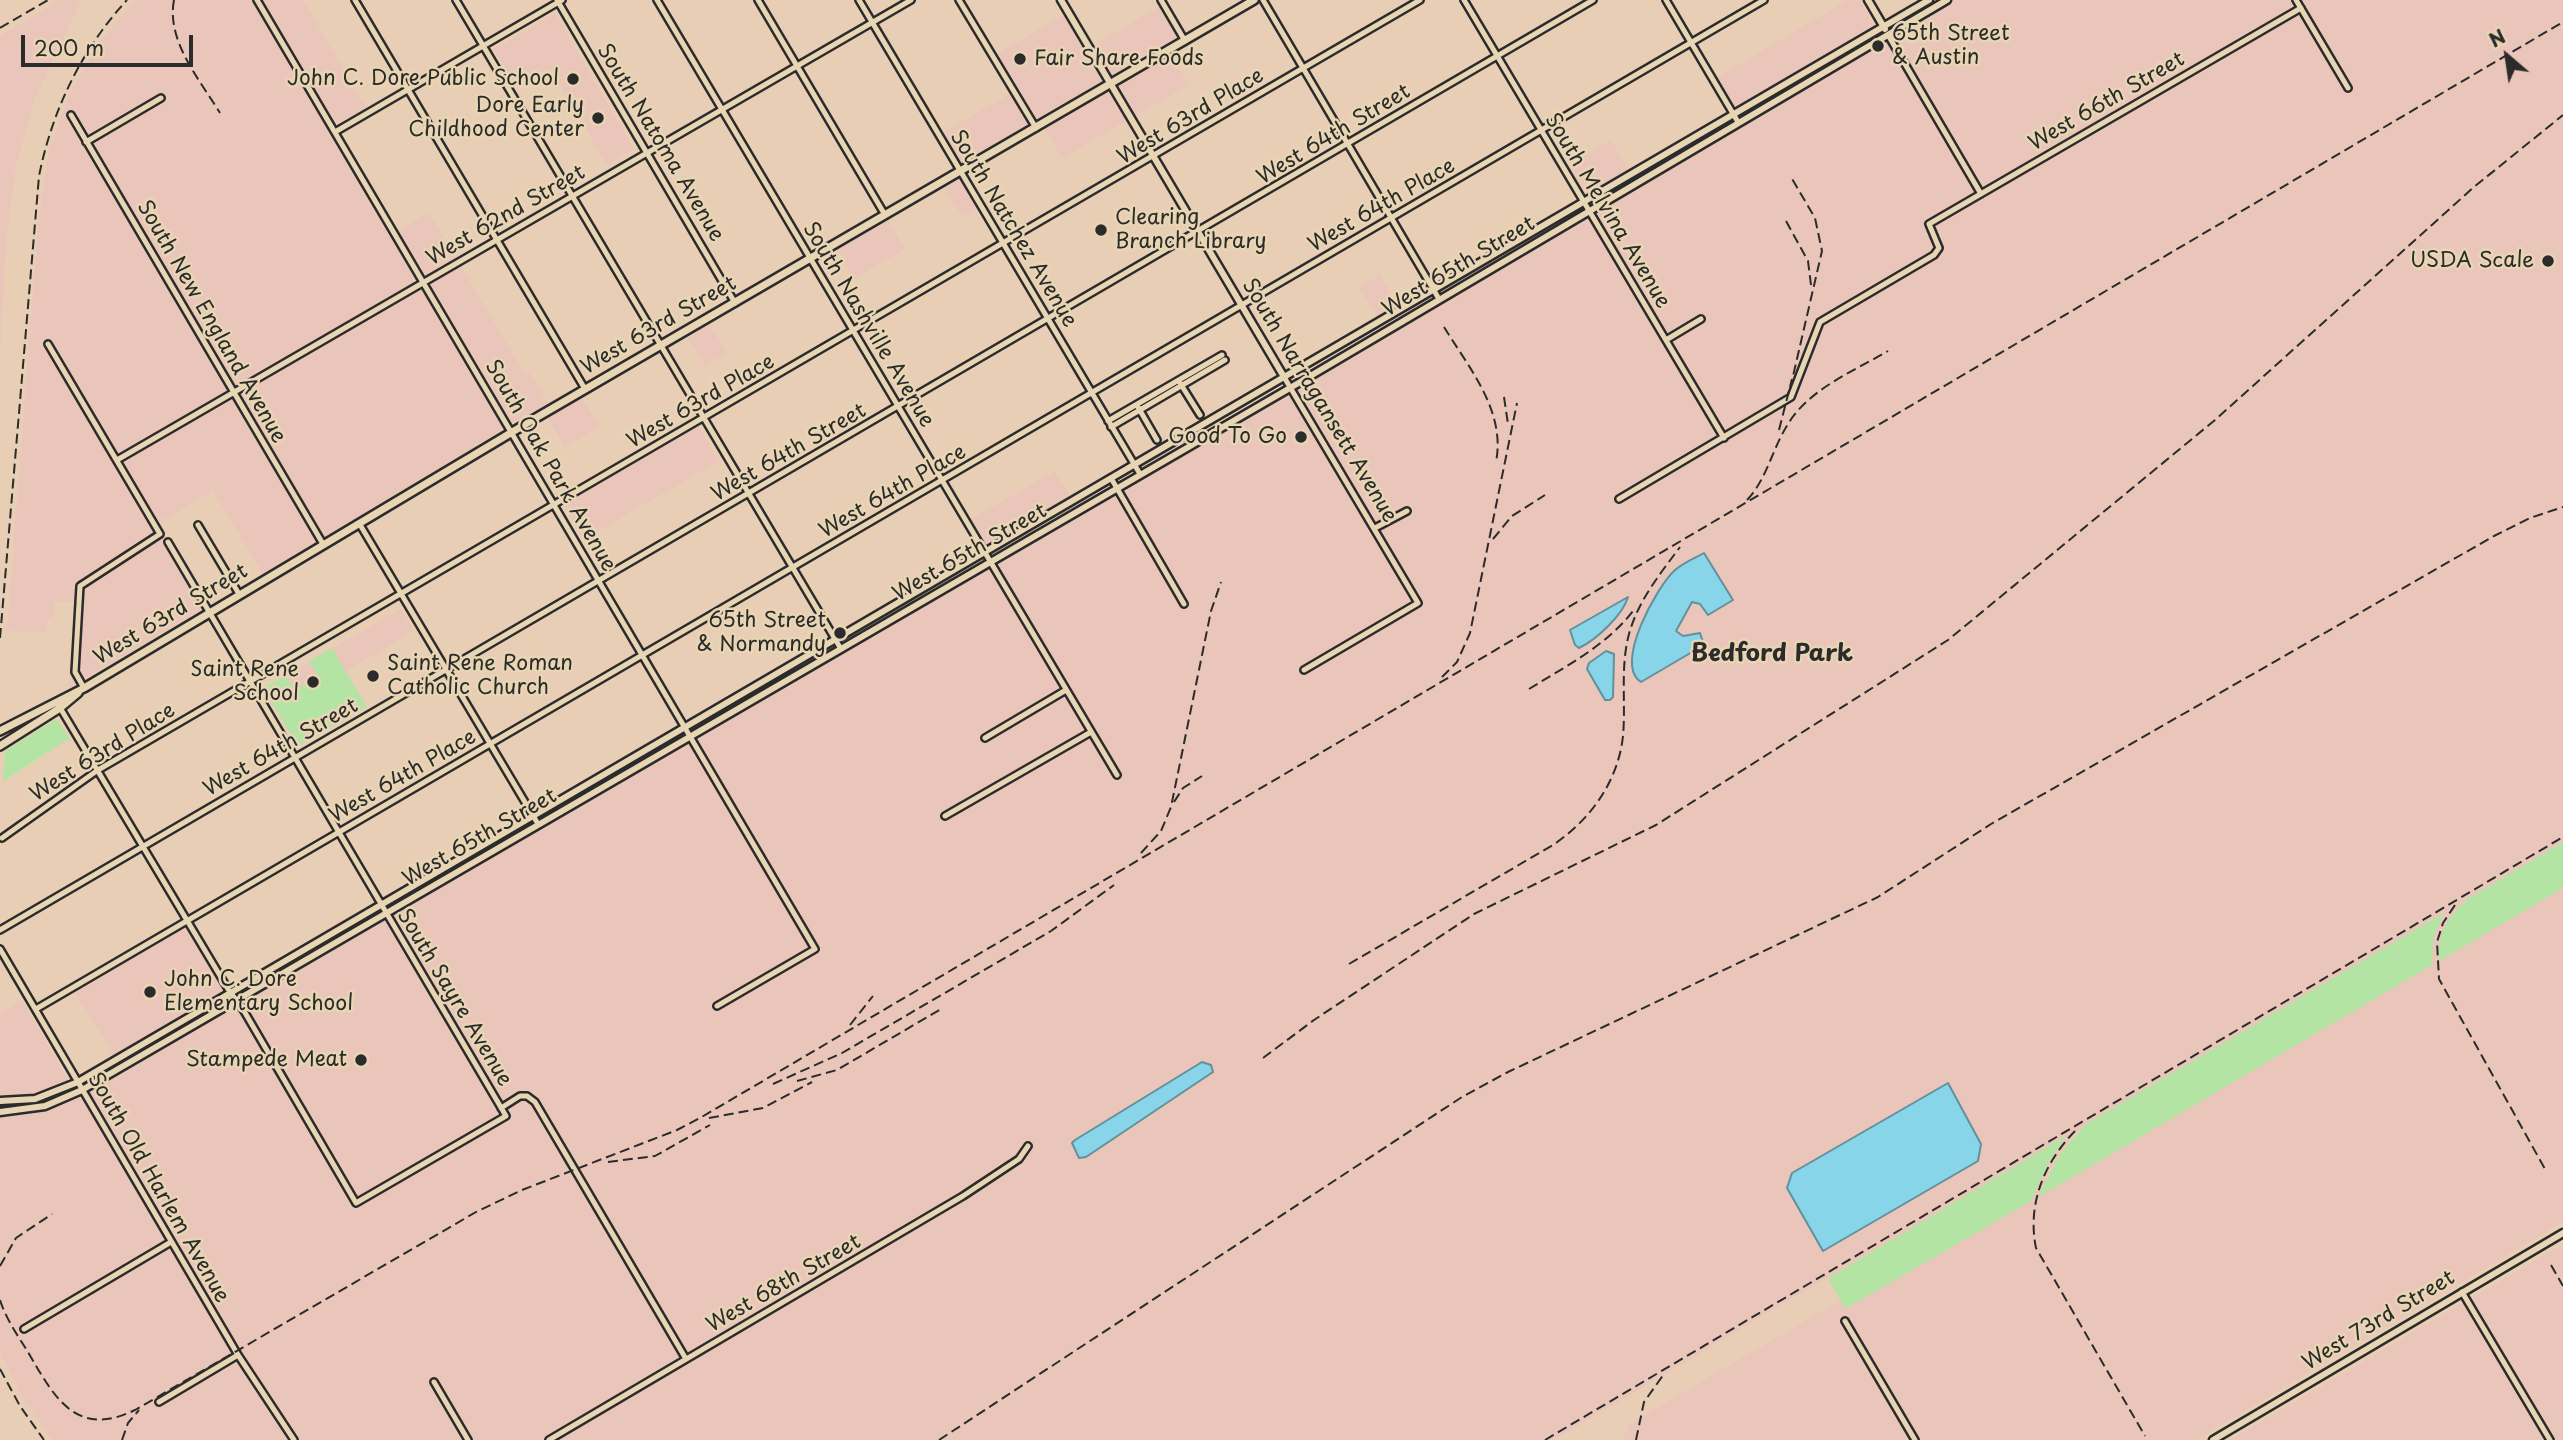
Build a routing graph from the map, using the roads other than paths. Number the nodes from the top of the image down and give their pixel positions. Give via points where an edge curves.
1 (257, 0) edge
2 (355, 0) edge
3 (456, 0) edge
4 (657, 0) edge
5 (758, 0) edge
6 (859, 0) edge
7 (911, 0) edge
8 (960, 0) edge
9 (1060, 0) edge
10 (1161, 0) edge
11 (1254, 0) edge
12 (1263, 0) edge
13 (1420, 0) edge
14 (1464, 0) edge
15 (1593, 0) edge
16 (1666, 0) edge
17 (1764, 0) edge
18 (1868, 0) edge
19 (1929, 0) edge
20 (1947, 0) edge
21 (2296, 0) edge
22 (559, 1) edge
23 (2301, 8) junction
24 (872, 22) junction
25 (1884, 27) junction
26 (1888, 35) junction
27 (1185, 41) junction
28 (1691, 43) junction
29 (483, 46) junction
30 (1497, 57) junction
31 (797, 66) junction
32 (1303, 69) junction
33 (1111, 85) junction
34 (2348, 88) dead end
35 (408, 90) junction
36 (1775, 90) junction
37 (161, 98) dead end
38 (1779, 98) junction
39 (722, 110) junction
40 (71, 115) dead end
41 (1733, 115) junction
42 (1738, 122) junction
43 (1035, 128) junction
44 (1542, 131) junction
45 (335, 132) junction
46 (86, 142) junction
47 (1348, 145) junction
48 (647, 153) junction
49 (1154, 157) junction
50 (960, 172) junction
51 (1981, 194) junction
52 (572, 196) junction
53 (1583, 202) junction
54 (1588, 211) junction
55 (886, 215) junction
56 (1392, 219) junction
57 (1199, 233) junction
58 (497, 240) junction
59 (1003, 245) junction
60 (811, 259) junction
61 (424, 282) junction
62 (1434, 290) junction
63 (1439, 299) junction
64 (735, 303) junction
65 (1243, 307) junction
66 (1701, 319) dead end
67 (1048, 320) junction
68 (854, 332) junction
69 (1666, 340) junction
70 (48, 344) dead end
71 (661, 346) junction
72 (1224, 357) dead end
73 (1284, 377) junction
74 (1180, 382) junction
75 (1290, 388) junction
76 (585, 389) junction
77 (234, 393) junction
78 (1092, 394) junction
79 (899, 407) junction
80 (1138, 407) junction
81 (1200, 415) dead end
82 (704, 419) junction
83 (1110, 424) junction
84 (512, 432) junction
85 (1724, 438) junction
86 (1157, 440) dead end
87 (117, 460) junction
88 (1134, 465) junction
89 (1140, 474) junction
90 (1111, 478) junction
91 (943, 481) junction
92 (1116, 488) junction
93 (749, 494) junction
94 (1619, 499) dead end
95 (554, 506) junction
96 (1407, 511) dead end
97 (359, 523) junction
98 (198, 525) dead end
99 (1375, 528) junction
100 (168, 542) dead end
101 (323, 544) junction
102 (985, 552) junction
103 (990, 561) junction
104 (793, 569) junction
105 (598, 582) junction
106 (239, 594) junction
107 (402, 594) junction
108 (1184, 604) dead end
109 (209, 612) junction
110 (835, 640) junction
111 (841, 649) junction
112 (642, 656) junction
113 (447, 670) junction
114 (1304, 670) dead end
115 (250, 682) junction
116 (84, 688) junction
117 (1066, 690) junction
118 (56, 700) junction
119 (61, 708) junction
120 (685, 727) junction
121 (0, 731) edge
122 (1091, 732) junction
123 (691, 737) junction
124 (985, 738) dead end
125 (491, 744) junction
126 (0, 746) edge
127 (295, 758) junction
128 (98, 770) junction
129 (1117, 775) dead end
130 (533, 816) junction
131 (945, 816) dead end
132 (538, 824) junction
133 (339, 833) junction
134 (2, 838) dead end
135 (143, 846) junction
136 (381, 905) junction
137 (386, 913) junction
138 (187, 921) junction
139 (0, 930) edge
140 (0, 949) edge
141 (231, 993) junction
142 (237, 1000) junction
143 (717, 1006) dead end
144 (36, 1009) junction
145 (78, 1082) junction
146 (82, 1090) junction
147 (0, 1101) edge
148 (501, 1108) junction
149 (0, 1112) edge
150 (1028, 1146) dead end
151 (2563, 1233) edge
152 (171, 1242) junction
153 (2462, 1292) junction
154 (1845, 1321) dead end
155 (24, 1329) dead end
156 (238, 1355) junction
157 (686, 1359) junction
158 (434, 1382) dead end
159 (159, 1402) dead end
160 (294, 1440) edge
161 (468, 1440) edge
162 (549, 1440) edge
163 (1915, 1440) edge
164 (2213, 1440) edge
165 (2550, 1440) edge

1 - 45 street, South Oak Park Avenue
2 - 35 street
3 - 29 street
4 - 39 street, South Nashville Avenue
5 - 31 street
6 - 24 street, South Natchez Avenue
7 - 24 street, West 62nd Street
8 - 43 street
9 - 33 street, South Narragansett Avenue
10 - 27 street
11 - 27 main road, West 63rd Street
12 - 32 street
13 - 32 street, West 63rd Place
14 - 30 street, South Melvina Avenue
15 - 30 street, West 64th Street
16 - 28 street
17 - 28 street, West 64th Place
18 - 25 street
19 - 25 street, West 65th Street
20 - 26 street, West 65th Street
21 - 23 street
22 - 29 street
22 - 48 street, South Natoma Avenue
23 - 34 street
23 - 51 street, West 66th Street
24 - 31 street, West 62nd Street
24 - 50 street, South Natchez Avenue
25 - 26 street
25 - 36 street, West 65th Street
26 - 38 street, West 65th Street
26 - 51 street
27 - 33 main road, West 63rd Street
28 - 41 street
28 - 44 street, West 64th Place
29 - 35 street
29 - 52 street
30 - 44 street, South Melvina Avenue
30 - 47 street, West 64th Street
31 - 39 street, West 62nd Street
31 - 55 street
32 - 47 street
32 - 49 street, West 63rd Place
33 - 43 main road, West 63rd Street
33 - 49 street, South Narragansett Avenue
35 - 45 street
35 - 58 street
36 - 38 street
36 - 41 street, West 65th Street
37 - 46 street
38 - 42 street, West 65th Street
39 - 48 street, West 62nd Street
39 - 60 street, South Nashville Avenue
40 - 46 street, South New England Avenue
41 - 42 street
41 - 53 street, West 65th Street
42 - 54 street, West 65th Street
43 - 50 main road, West 63rd Street
44 - 53 street, South Melvina Avenue
44 - 56 street, West 64th Place
45 - 61 street, South Oak Park Avenue
46 - 77 street, South New England Avenue
47 - 56 street
47 - 57 street, West 64th Street
48 - 52 street, West 62nd Street
48 - 64 street, South Natoma Avenue
49 - 57 street, South Narragansett Avenue
49 - 59 street, West 63rd Place
50 - 55 main road, West 63rd Street
50 - 59 street, South Natchez Avenue
51 - 85 street, West 66th Street via 1929,224 1939,248 1934,255 1820,322 1791,397
52 - 58 street, West 62nd Street
52 - 71 street
53 - 54 street, South Melvina Avenue
53 - 62 street, West 65th Street
54 - 63 street, West 65th Street
54 - 69 street, South Melvina Avenue
55 - 60 main road, West 63rd Street
56 - 62 street
56 - 65 street, West 64th Place
57 - 65 street, South Narragansett Avenue
57 - 67 street, West 64th Street
58 - 61 street, West 62nd Street
58 - 76 street
59 - 67 street, South Natchez Avenue
59 - 68 street, West 63rd Place
60 - 64 main road, West 63rd Street
60 - 68 street, South Nashville Avenue
61 - 77 street, West 62nd Street
61 - 84 street, South Oak Park Avenue
62 - 63 street
62 - 73 street, West 65th Street
63 - 75 street, West 65th Street
64 - 71 main road, West 63rd Street
65 - 73 street, South Narragansett Avenue
65 - 78 street, West 64th Place
66 - 69 street
67 - 78 street, South Natchez Avenue
67 - 79 street, West 64th Street
68 - 79 street, South Nashville Avenue
68 - 82 street, West 63rd Place
69 - 85 street, South Melvina Avenue
70 - 87 street
71 - 76 main road, West 63rd Street
71 - 82 street
72 - 74 street
73 - 75 street, South Narragansett Avenue
73 - 88 street, West 65th Street
74 - 80 street
74 - 81 street
75 - 89 street, West 65th Street
75 - 99 street, South Narragansett Avenue
76 - 84 main road, West 63rd Street
77 - 87 street, West 62nd Street
77 - 101 street, South New England Avenue
78 - 83 street, South Natchez Avenue
78 - 91 street, West 64th Place
79 - 91 street, South Nashville Avenue
79 - 93 street, West 64th Street
80 - 83 street
80 - 86 street
82 - 93 street
82 - 95 street, West 63rd Place
83 - 88 street, South Natchez Avenue
84 - 95 street, South Oak Park Avenue
84 - 97 main road, West 63rd Street
85 - 94 street
87 - 116 street via 160,534 80,586 75,672
88 - 89 street, South Natchez Avenue
88 - 90 street, West 65th Street
89 - 92 street, West 65th Street
90 - 92 street
90 - 102 street, West 65th Street
91 - 102 street, South Nashville Avenue
91 - 104 street, West 64th Place
92 - 103 street, West 65th Street
92 - 108 street
93 - 104 street
93 - 105 street, West 64th Street
95 - 105 street, South Oak Park Avenue
95 - 107 street, West 63rd Place
96 - 99 street
97 - 101 main road, West 63rd Street
97 - 107 street
98 - 106 street
99 - 114 street, South Narragansett Avenue via 1418,603
100 - 109 street, South Sayre Avenue
101 - 106 main road, West 63rd Street
102 - 103 street, South Nashville Avenue
102 - 110 street, West 65th Street
103 - 111 street, West 65th Street
103 - 117 street, South Nashville Avenue
104 - 110 street
104 - 112 street, West 64th Place
105 - 112 street, South Oak Park Avenue
105 - 113 street, West 64th Street
106 - 109 main road, West 63rd Street
107 - 113 street
107 - 115 street, West 63rd Place
109 - 115 street, South Sayre Avenue
109 - 116 main road, West 63rd Street
110 - 111 street
110 - 120 street, West 65th Street
111 - 123 street, West 65th Street
112 - 120 street, South Oak Park Avenue
112 - 125 street, West 64th Place
113 - 125 street
113 - 127 street, West 64th Street
115 - 127 street, South Sayre Avenue
115 - 128 street, West 63rd Place
116 - 118 main road, West 63rd Street
116 - 119 main road, West 63rd Street
117 - 122 street, South Nashville Avenue
117 - 124 street
118 - 119 street
118 - 121 main road, West 63rd Street
119 - 126 main road, West 63rd Street
119 - 128 street
120 - 123 street, South Oak Park Avenue
120 - 130 street, West 65th Street
122 - 129 street, South Nashville Avenue
122 - 131 street
123 - 132 street, West 65th Street
123 - 143 street, South Oak Park Avenue via 815,949
125 - 130 street
125 - 133 street, West 64th Place
127 - 133 street, South Sayre Avenue
127 - 135 street, West 64th Street
128 - 134 street, West 63rd Place
128 - 135 street
130 - 132 street
130 - 136 street, West 65th Street
132 - 137 street, West 65th Street
133 - 136 street, South Sayre Avenue
133 - 138 street, West 64th Place
135 - 138 street
135 - 139 street, West 64th Street
136 - 137 street, South Sayre Avenue
136 - 141 street, West 65th Street
137 - 142 street, West 65th Street
137 - 148 street, South Sayre Avenue
138 - 141 street
138 - 144 street, West 64th Place
140 - 144 street, South Old Harlem Avenue
141 - 142 street
141 - 145 street, West 65th Street
142 - 146 street, West 65th Street
142 - 148 street, South Sayre Avenue via 356,1203 506,1116
144 - 145 street, South Old Harlem Avenue
145 - 146 street, South Old Harlem Avenue
145 - 147 street, West 65th Street via 36,1099
146 - 149 street, West 65th Street via 45,1106
146 - 152 street, South Old Harlem Avenue
148 - 157 street, South Sayre Avenue via 520,1096 535,1102
150 - 157 street, West 68th Street via 1019,1159 963,1196
151 - 153 street, West 73rd Street
152 - 155 street
152 - 156 street, South Old Harlem Avenue
153 - 164 street, West 73rd Street
153 - 165 street
154 - 163 street
156 - 159 street
156 - 160 street, South Old Harlem Avenue
157 - 162 street, West 68th Street
158 - 161 street

